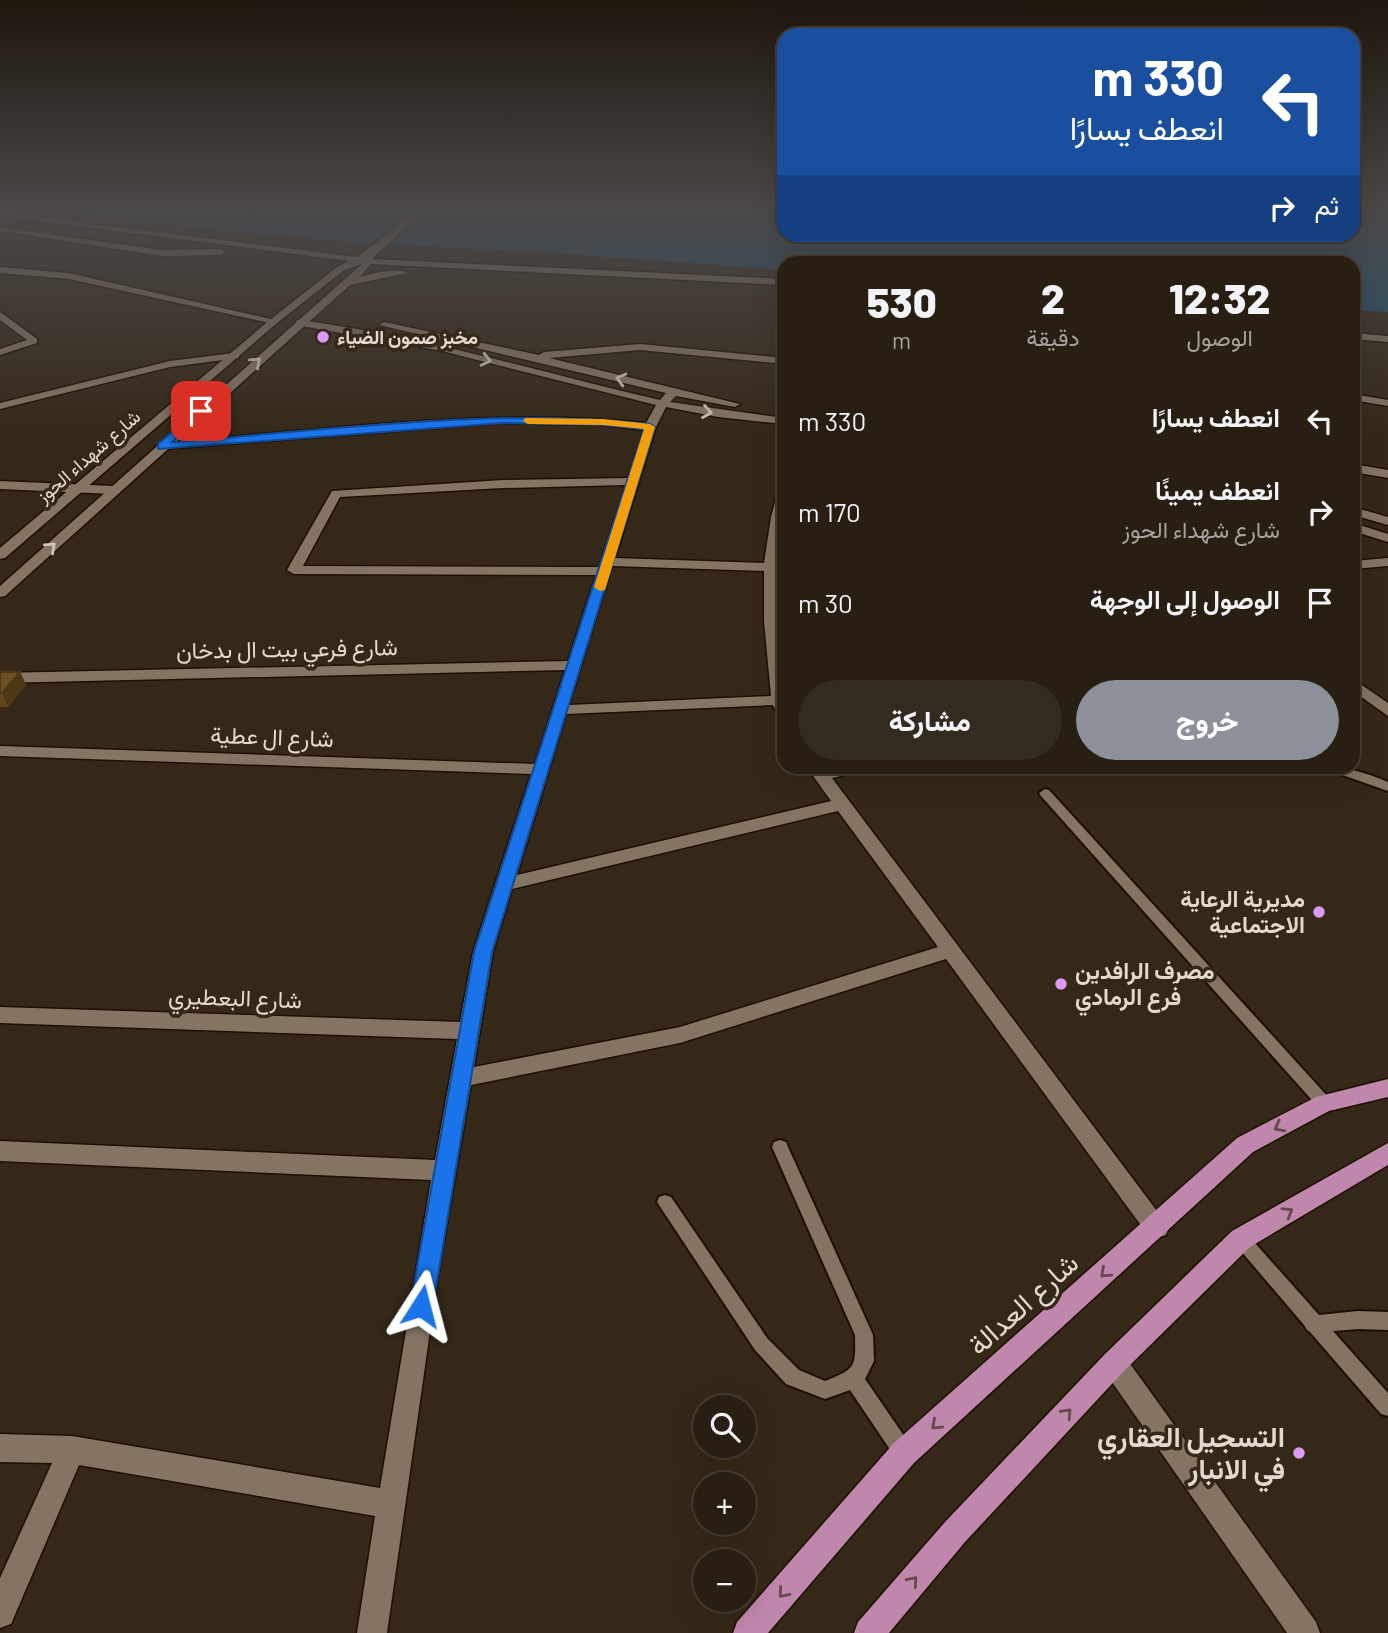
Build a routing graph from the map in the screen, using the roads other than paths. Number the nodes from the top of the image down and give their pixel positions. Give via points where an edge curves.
1 (120, 287) edge
2 (316, 287) edge
3 (341, 287) edge
4 (678, 287) edge
5 (771, 292) dead end
6 (312, 312) junction
7 (0, 315) edge
8 (274, 321) junction
9 (299, 323) junction
10 (1360, 327) edge
11 (1388, 329) edge
12 (1360, 337) edge
13 (1388, 339) edge
14 (0, 352) edge
15 (233, 356) junction
16 (531, 356) junction
17 (777, 359) edge
18 (668, 398) junction
19 (1360, 398) edge
20 (1388, 403) edge
21 (0, 406) edge
22 (777, 408) edge
23 (777, 420) edge
24 (650, 427) junction
25 (162, 446) junction
26 (1360, 469) edge
27 (1388, 474) edge
28 (634, 481) junction
29 (0, 485) edge
30 (77, 488) junction
31 (113, 490) junction
32 (1360, 513) edge
33 (1388, 521) edge
34 (1360, 529) edge
35 (777, 532) edge
36 (1388, 538) edge
37 (0, 555) edge
38 (1388, 562) edge
39 (1360, 564) edge
40 (607, 566) junction
41 (771, 567) junction
42 (0, 593) edge
43 (776, 616) edge
44 (575, 665) junction
45 (0, 678) edge
46 (1360, 689) edge
47 (777, 706) edge
48 (560, 710) junction
49 (1388, 711) edge
50 (0, 751) edge
51 (542, 769) junction
52 (818, 774) edge
53 (1352, 774) edge
54 (1388, 787) edge
55 (1045, 793) dead end
56 (842, 804) junction
57 (505, 884) junction
58 (951, 950) junction
59 (0, 1014) edge
60 (469, 1031) junction
61 (460, 1078) junction
62 (1388, 1087) edge
63 (1324, 1103) junction
64 (780, 1147) dead end
65 (0, 1151) edge
66 (1388, 1153) edge
67 (444, 1170) junction
68 (665, 1202) dead end
69 (1157, 1227) junction
70 (1241, 1239) junction
71 (1388, 1321) edge
72 (1313, 1324) junction
73 (1114, 1363) junction
74 (854, 1379) junction
75 (1388, 1407) edge
76 (0, 1448) edge
77 (72, 1450) junction
78 (904, 1453) junction
79 (391, 1504) junction
80 (0, 1613) edge
81 (372, 1633) edge
82 (748, 1633) edge
83 (869, 1633) edge
84 (1305, 1633) edge

1 - 8 street
2 - 8 street, شارع شهداء الحوز
3 - 6 street, شارع شهداء الحوز
4 - 5 street
6 - 9 street, شارع شهداء الحوز
6 - 16 street
7 - 14 street via 34,341
8 - 15 street, شارع شهداء الحوز
9 -> 18 street
25 -> 9 street, شارع شهداء الحوز
10 - 11 street
12 - 13 street
15 - 21 street via 170,364
15 - 30 street, شارع شهداء الحوز
16 - 17 street via 640,347
18 -> 16 street
18 - 22 street
18 -> 23 street via 716,414
18 - 24 street
19 - 20 street
24 - 25 street via 503,420
24 - 28 street
25 - 31 street, شارع شهداء الحوز
26 - 27 street
28 - 40 street
28 - 40 street via 336,494 294,570
29 - 30 street
30 - 31 street
30 - 37 street, شارع شهداء الحوز
42 -> 31 street, شارع شهداء الحوز
32 - 33 street
34 - 36 street
35 - 41 street
38 - 39 street
40 - 41 street
40 - 44 street
41 - 43 street
44 - 45 street, شارع فرعي بيت ال بدخان
44 - 48 street
46 - 49 street
47 - 48 street
48 - 51 street
50 - 51 street, شارع ال عطية
51 - 57 street
52 - 56 street
53 - 54 lane
55 - 63 lane
56 - 57 street
56 - 58 street
57 - 60 street via 483,952
58 - 61 street via 680,1035
58 - 69 street
59 - 60 street, شارع البعطيري
60 - 61 street
61 - 67 street
62 - 63 main road, شارع العدالة
63 -> 69 main road, شارع العدالة via 1245,1145
64 - 74 lane via 864,1335 865,1361
65 - 67 street
70 -> 66 main road
67 - 79 street
68 - 74 lane via 761,1344 793,1377 825,1391
69 -> 78 main road, شارع العدالة
70 - 72 lane
70 - 73 main road
71 - 72 lane
72 - 75 lane
83 -> 73 main road via 955,1532
73 - 84 street
74 - 78 lane
76 - 77 street
77 - 79 street
77 - 80 street
78 -> 82 main road, شارع العدالة
79 - 81 street

